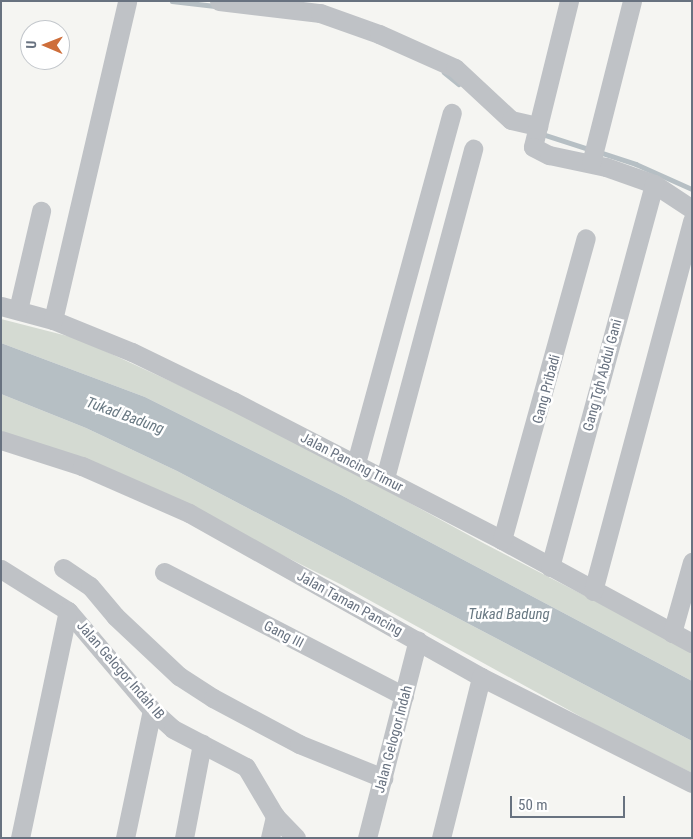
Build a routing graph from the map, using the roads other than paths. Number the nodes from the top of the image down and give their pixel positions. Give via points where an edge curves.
1 (219, 1) edge
2 (569, 1) edge
3 (632, 1) edge
4 (126, 2) edge
5 (452, 113) dead end
6 (536, 133) junction
7 (473, 149) dead end
8 (593, 155) junction
9 (654, 184) junction
10 (692, 209) edge
11 (41, 211) dead end
12 (692, 221) edge
13 (586, 238) dead end
14 (10, 308) edge
15 (53, 320) junction
16 (1, 440) edge
17 (356, 464) junction
18 (384, 478) junction
19 (502, 540) junction
20 (692, 562) edge
21 (550, 567) junction
22 (63, 568) dead end
23 (1, 569) edge
24 (164, 572) dead end
25 (593, 591) junction
26 (68, 611) junction
27 (672, 633) junction
28 (418, 640) junction
29 (692, 643) edge
30 (481, 677) junction
31 (404, 696) junction
32 (152, 710) junction
33 (202, 744) junction
34 (383, 778) junction
35 (692, 783) edge
36 (275, 816) junction
37 (20, 838) edge
38 (125, 838) edge
39 (184, 838) edge
40 (270, 838) edge
41 (296, 838) edge
42 (367, 838) edge
43 (441, 838) edge

1 - 6 street via 320,13 379,34 455,68 511,120
2 - 6 street
3 - 8 street
4 - 15 street
5 - 17 street
6 - 8 street via 536,150 549,155
7 - 18 street
8 - 9 street
9 - 10 street
9 - 21 street, Gang Tgh Abdul Gani
11 - 14 street
12 - 25 street
13 - 19 street, Gang Pribadi
14 - 15 street, Jalan Pancing Timur
15 - 17 street, Jalan Pancing Timur via 132,352
16 - 28 street, Jalan Taman Pancing via 82,466 189,514
17 - 18 street, Jalan Pancing Timur
18 - 19 street, Jalan Pancing Timur
19 - 21 street, Jalan Pancing Timur
20 - 27 street
21 - 25 street, Jalan Pancing Timur
22 - 34 street via 90,586 115,616 179,676 299,744
23 - 26 street, Jalan Gelogor Indah IB
24 - 31 street, Gang III
25 - 27 street, Jalan Pancing Timur
26 - 32 street, Jalan Gelogor Indah IB
26 - 37 street
27 - 29 street, Jalan Pancing Timur
28 - 30 street, Jalan Taman Pancing
28 - 31 street, Jalan Gelogor Indah
30 - 35 street, Jalan Taman Pancing
30 - 43 street
31 - 34 street, Jalan Gelogor Indah
32 - 33 street, Jalan Gelogor Indah IB via 173,729
32 - 38 street
33 - 36 street, Jalan Gelogor Indah IB via 246,767
33 - 39 street
34 - 42 street, Jalan Gelogor Indah
36 - 40 street
36 - 41 street, Jalan Gelogor Indah IB

